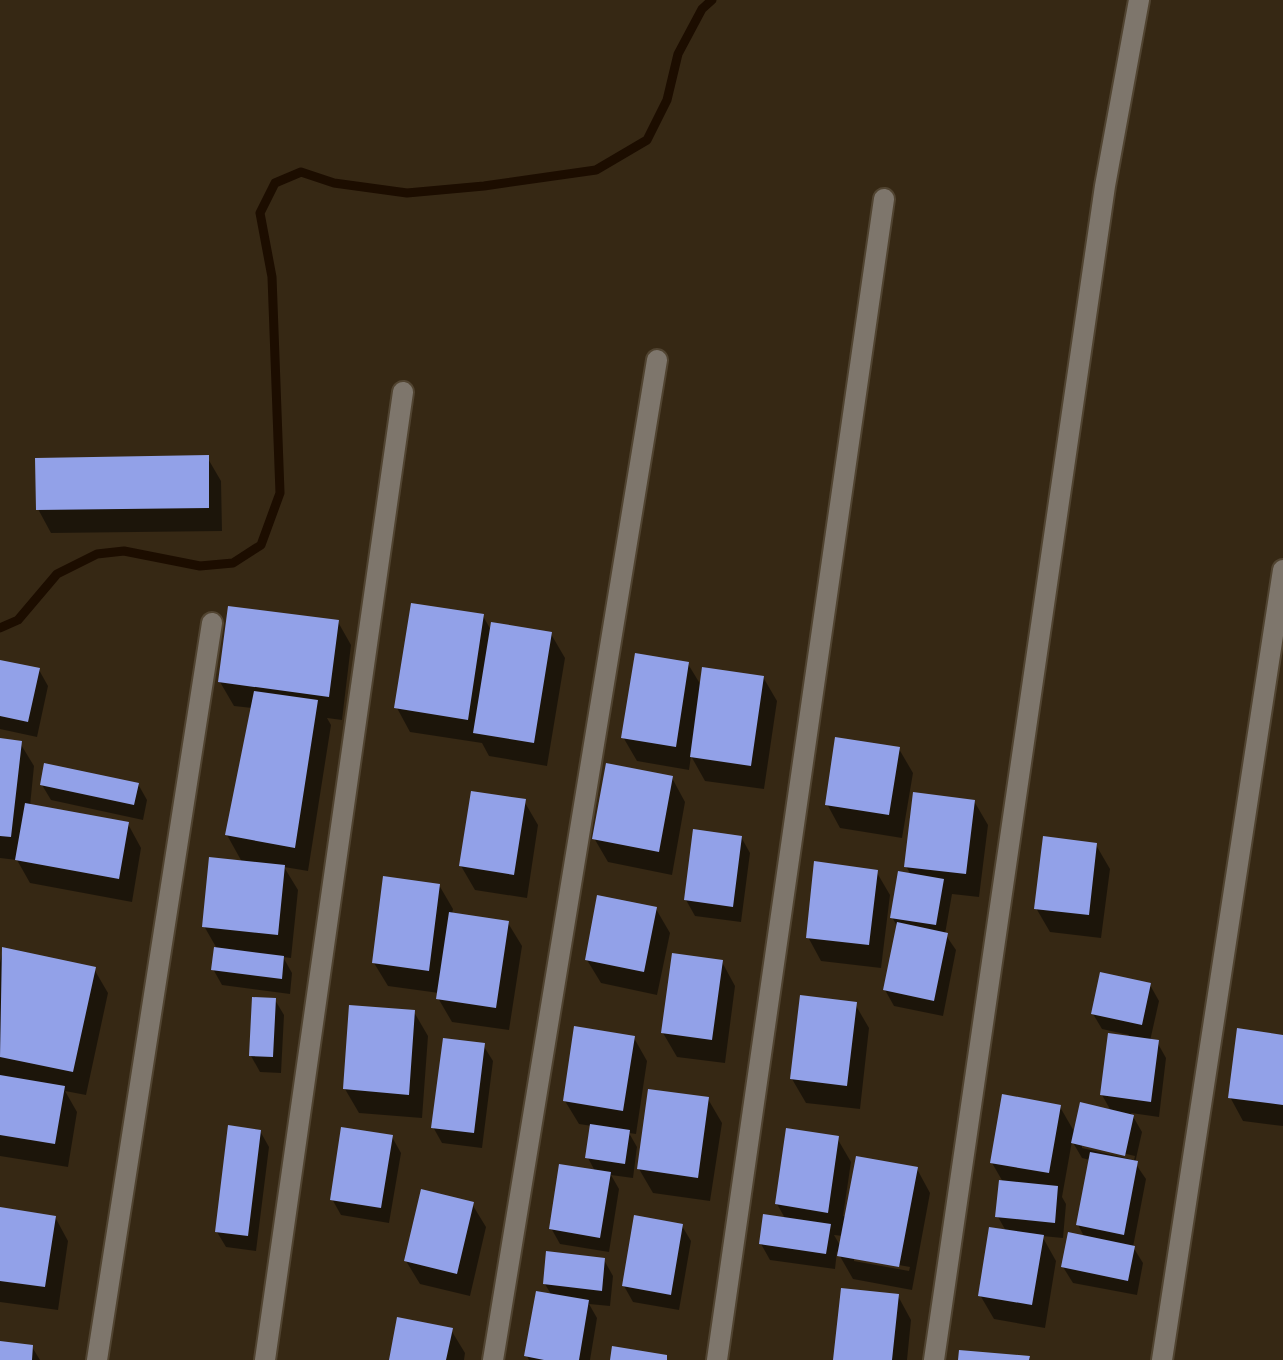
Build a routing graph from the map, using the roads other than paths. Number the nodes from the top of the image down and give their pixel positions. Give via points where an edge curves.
1 (1139, 0) edge
2 (884, 199) dead end
3 (657, 360) dead end
4 (403, 392) dead end
5 (1283, 570) edge
6 (212, 623) dead end
7 (97, 1360) edge
8 (265, 1360) edge
9 (493, 1360) edge
10 (717, 1360) edge
11 (934, 1360) edge
12 (1162, 1360) edge

1 - 11 street via 1105,186
2 - 10 street
3 - 9 street
4 - 8 street
5 - 12 street
6 - 7 street

